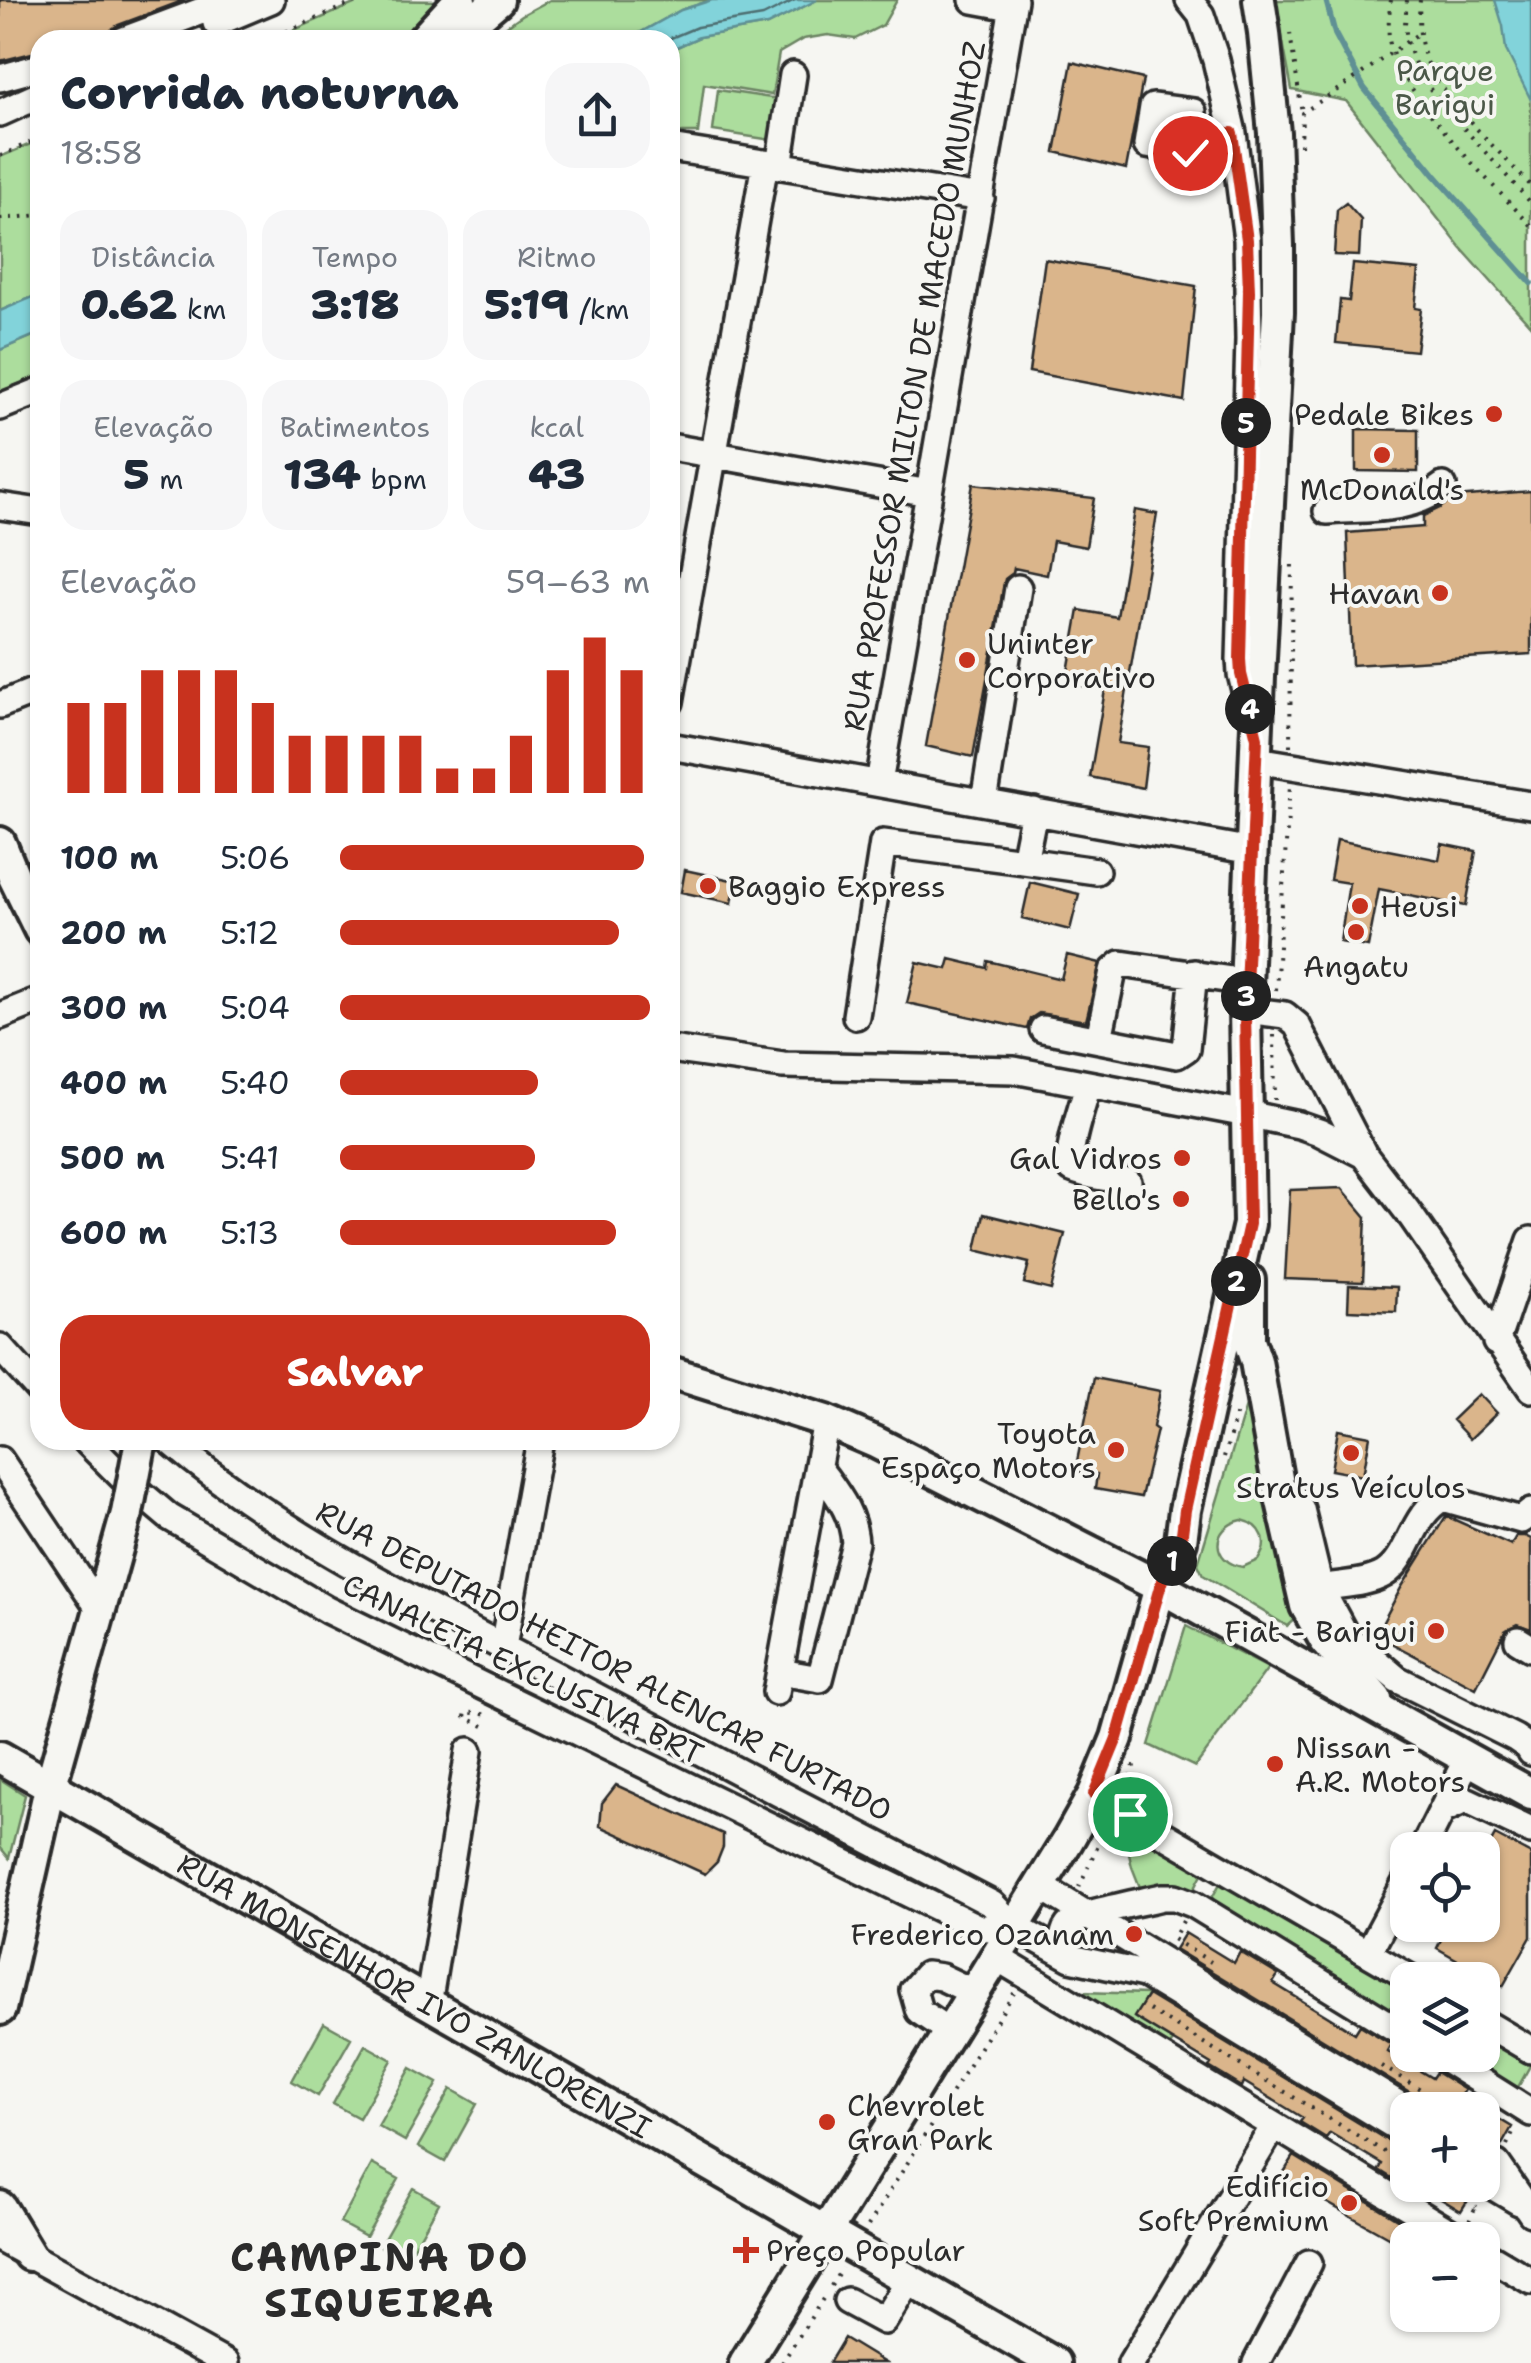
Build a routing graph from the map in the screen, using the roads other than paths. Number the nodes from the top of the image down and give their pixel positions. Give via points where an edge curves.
1 (231, 0) edge
2 (271, 0) edge
3 (460, 0) edge
4 (498, 0) edge
5 (973, 0) edge
6 (1189, 0) edge
7 (1258, 0) edge
8 (1012, 4) edge
9 (151, 30) edge
10 (198, 30) edge
11 (432, 30) edge
12 (463, 30) edge
13 (793, 75) dead end
14 (7, 77) edge
15 (30, 96) edge
16 (30, 99) edge
17 (0, 113) edge
18 (1232, 133) junction
19 (1194, 135) dead end
20 (680, 150) edge
21 (772, 165) junction
22 (981, 198) junction
23 (30, 395) edge
24 (0, 408) edge
25 (680, 449) edge
26 (714, 455) junction
27 (1443, 486) dead end
28 (929, 493) junction
29 (0, 506) edge
30 (30, 510) edge
31 (1327, 511) dead end
32 (1018, 588) dead end
33 (680, 646) edge
34 (30, 693) edge
35 (0, 705) edge
36 (680, 748) edge
37 (1256, 749) junction
38 (878, 783) junction
39 (984, 802) junction
40 (1531, 805) edge
41 (1034, 811) junction
42 (0, 843) edge
43 (1252, 850) junction
44 (1024, 861) junction
45 (1096, 871) dead end
46 (30, 910) edge
47 (1194, 973) junction
48 (1255, 1001) junction
49 (30, 1006) edge
50 (0, 1016) edge
51 (856, 1016) dead end
52 (1043, 1030) dead end
53 (1099, 1039) junction
54 (680, 1051) edge
55 (1088, 1084) junction
56 (1247, 1114) junction
57 (1364, 1155) junction
58 (1128, 1182) dead end
59 (1249, 1224) junction
60 (1531, 1240) edge
61 (1249, 1342) junction
62 (1496, 1342) junction
63 (0, 1347) edge
64 (680, 1375) edge
65 (30, 1380) edge
66 (1531, 1389) edge
67 (826, 1422) junction
68 (95, 1450) edge
69 (138, 1450) edge
70 (181, 1450) edge
71 (538, 1450) edge
72 (0, 1460) edge
73 (818, 1467) junction
74 (1278, 1484) junction
75 (1531, 1512) edge
76 (1181, 1541) junction
77 (1160, 1587) junction
78 (1320, 1588) junction
79 (102, 1611) junction
80 (504, 1647) junction
81 (1391, 1716) junction
82 (469, 1750) dead end
83 (1531, 1752) edge
84 (0, 1757) edge
85 (1468, 1758) junction
86 (50, 1788) junction
87 (1094, 1794) junction
88 (1531, 1794) edge
89 (1444, 1810) junction
90 (1531, 1831) edge
91 (1432, 1832) edge
92 (1040, 1886) junction
93 (1390, 1912) edge
94 (1088, 1914) junction
95 (1015, 1927) junction
96 (1060, 1950) junction
97 (1368, 1953) junction
98 (1154, 1955) junction
99 (996, 1958) junction
100 (1390, 1966) edge
101 (974, 1993) junction
102 (428, 2005) junction
103 (0, 2009) edge
104 (1390, 2025) edge
105 (950, 2032) junction
106 (1500, 2032) edge
107 (1531, 2050) edge
108 (1465, 2072) edge
109 (1390, 2099) edge
110 (1531, 2113) edge
111 (1390, 2123) edge
112 (1274, 2126) junction
113 (1500, 2171) edge
114 (1531, 2179) edge
115 (1500, 2180) edge
116 (0, 2207) edge
117 (1529, 2210) edge
118 (1433, 2222) edge
119 (826, 2232) junction
120 (0, 2240) edge
121 (29, 2255) junction
122 (1309, 2263) dead end
123 (1500, 2263) edge
124 (909, 2280) junction
125 (1531, 2281) edge
126 (847, 2301) dead end
127 (225, 2363) edge
128 (746, 2363) edge
129 (1054, 2363) edge
130 (1131, 2363) edge
131 (1256, 2363) edge

1 - 9 street
2 - 10 street
3 - 11 main road
4 - 12 main road
5 - 8 street
6 - 18 street via 1208,31
7 - 37 main road via 1274,133 1278,312
8 - 22 street, RUA PROFESSOR MILTON DE MACEDO MUNHOZ
13 - 21 street
14 - 15 street
16 - 17 street
18 - 19 street
18 - 37 street via 1249,291 1240,659
20 - 21 street
21 - 22 street
21 - 26 street
22 - 28 street, RUA PROFESSOR MILTON DE MACEDO MUNHOZ
23 - 24 street
25 - 26 street
26 - 28 street
26 - 33 street
27 - 31 street via 1406,504
28 - 38 street, RUA PROFESSOR MILTON DE MACEDO MUNHOZ
29 - 30 street
32 - 39 street
34 - 35 street
36 - 38 street
37 - 40 street via 1291,766
37 - 43 main road
38 - 39 street
39 - 41 street
41 - 43 street
41 - 44 street
42 - 46 main road
43 - 48 main road
44 - 45 street
44 - 51 street via 883,843
47 - 48 street
47 - 53 street via 1116,966
47 - 53 street via 1182,1053
48 - 56 main road
48 - 57 street via 1297,1025
49 - 50 street
52 - 53 street
54 - 55 street via 783,1065 998,1068
55 - 56 street
55 - 58 street via 1068,1160 1084,1174
56 - 57 street via 1308,1128
56 - 59 main road
57 - 62 street
59 - 61 main road
59 - 76 main road
60 - 62 street
61 - 74 main road
61 - 76 main road via 1232,1370 1206,1478
62 - 66 street
63 - 65 street
64 - 67 main road
67 - 73 street
67 - 77 main road
68 - 95 street, CANALETA EXCLUSIVA BRT via 169,1517 327,1610 979,1928
69 - 79 main road, bridge
70 - 80 street, RUA DEPUTADO HEITOR ALENCAR FURTADO via 295,1532
71 - 80 street
72 - 79 street
73 - 73 street via 778,1682 820,1679 855,1543 846,1506
74 - 78 street via 1301,1509
74 - 81 main road via 1306,1606 1325,1640
75 - 78 street via 1521,1520 1443,1498 1425,1510 1392,1568
76 - 77 main road
77 - 81 main road
77 - 87 main road
78 - 83 street via 1346,1636 1397,1680
79 - 86 main road
80 - 95 street, RUA DEPUTADO HEITOR ALENCAR FURTADO via 992,1904
81 - 85 main road
82 - 102 street
84 - 86 main road, RUA MONSENHOR IVO ZANLORENZI
85 - 88 main road
85 - 89 street
86 - 102 main road, RUA MONSENHOR IVO ZANLORENZI
86 - 103 main road
87 - 92 main road
87 - 97 street
89 - 90 street via 1468,1801
89 - 91 street
92 - 94 street
92 - 95 main road
93 - 97 street
94 - 96 street via 1071,1921
94 - 98 street
94 - 104 street via 1162,1896 1187,1901
95 - 96 street
95 - 99 main road
96 - 98 street
96 - 111 street via 1144,1974
97 - 100 street
98 - 109 street
99 - 101 main road
99 - 112 street
101 - 105 main road
101 - 105 street via 926,1976 913,1990 917,2008
102 - 119 main road, RUA MONSENHOR IVO ZANLORENZI
105 - 119 main road
106 - 107 street
108 - 110 street
112 - 118 street
112 - 130 street
113 - 114 street
115 - 117 street
116 - 121 main road
119 - 124 main road, RUA MONSENHOR IVO ZANLORENZI
119 - 128 main road
120 - 121 street
121 - 127 street
122 - 131 street
123 - 125 street
124 - 126 street via 884,2321
124 - 129 main road, RUA MONSENHOR IVO ZANLORENZI

